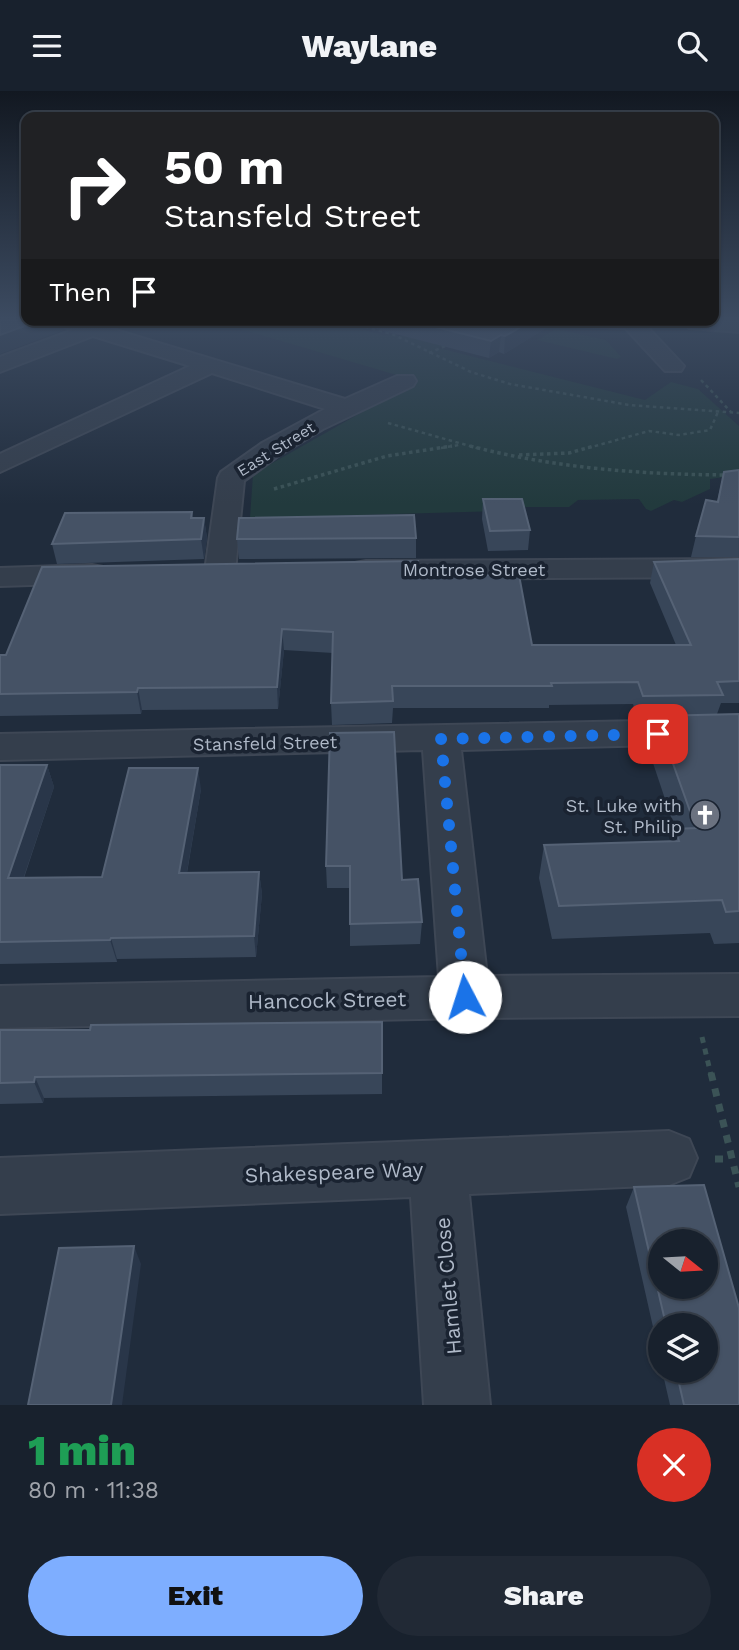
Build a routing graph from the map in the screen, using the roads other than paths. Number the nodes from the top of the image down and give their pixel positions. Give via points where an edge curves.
1 (176, 381) edge
2 (260, 381) edge
3 (405, 381) dead end
4 (345, 407) junction
5 (0, 464) edge
6 (739, 568) edge
7 (331, 570) edge
8 (220, 571) edge
9 (124, 574) edge
10 (0, 577) edge
11 (739, 731) edge
12 (441, 739) junction
13 (0, 747) edge
14 (739, 995) edge
15 (465, 997) junction
16 (0, 1007) edge
17 (669, 1158) dead end
18 (438, 1168) junction
19 (0, 1187) edge
20 (457, 1405) edge

1 - 5 street
2 - 4 street
3 - 4 street, East Street
4 - 8 street, East Street via 231,478
6 - 7 street, Montrose Street
9 - 10 street
11 - 12 street, Stansfeld Street
12 - 13 street, Stansfeld Street
12 - 15 street
14 - 15 street, Hancock Street
15 - 16 street, Hancock Street
17 - 18 street, Shakespeare Way
18 - 19 street, Shakespeare Way
18 - 20 street, Hamlet Close

